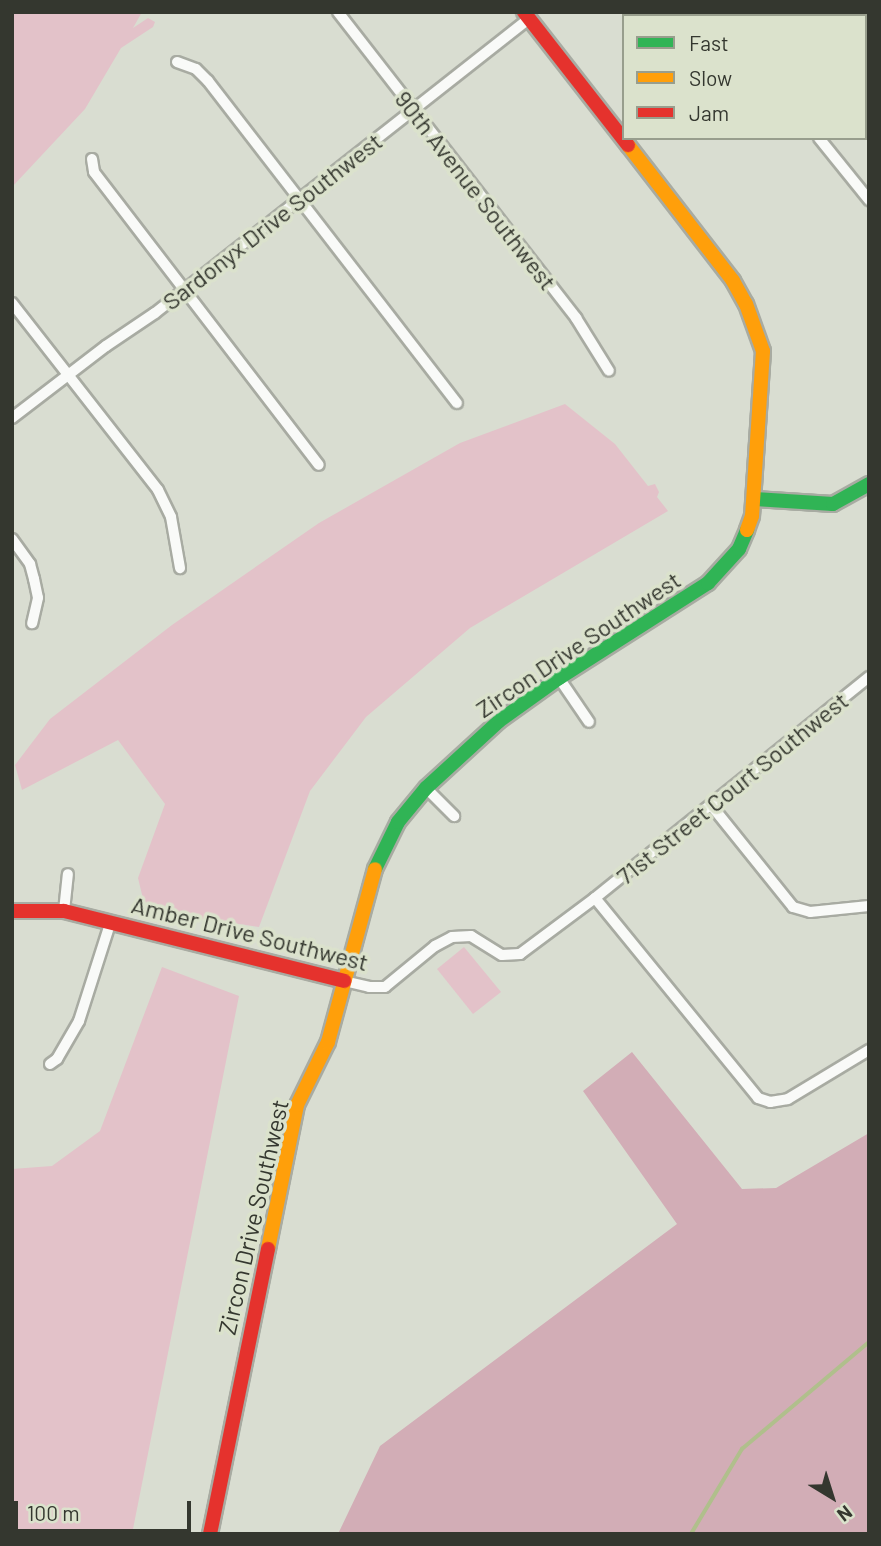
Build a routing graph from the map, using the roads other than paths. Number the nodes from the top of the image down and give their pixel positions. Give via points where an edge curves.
1 (338, 12) edge
2 (526, 16) edge
3 (177, 62) dead end
4 (413, 110) junction
5 (622, 139) edge
6 (623, 140) edge
7 (821, 140) edge
8 (92, 159) dead end
9 (299, 199) junction
10 (869, 200) edge
11 (186, 288) junction
12 (12, 303) edge
13 (609, 371) dead end
14 (68, 375) junction
15 (457, 403) dead end
16 (12, 418) edge
17 (319, 465) dead end
18 (869, 484) edge
19 (755, 499) junction
20 (12, 539) edge
21 (180, 568) dead end
22 (32, 623) dead end
23 (869, 677) edge
24 (559, 678) junction
25 (589, 722) dead end
26 (426, 788) junction
27 (711, 805) junction
28 (454, 816) dead end
29 (68, 874) dead end
30 (595, 898) junction
31 (869, 906) edge
32 (12, 911) edge
33 (64, 911) junction
34 (111, 921) junction
35 (344, 981) junction
36 (869, 1050) edge
37 (50, 1064) dead end
38 (210, 1534) edge

1 - 4 street, 90th Avenue Southwest
2 - 4 street, Sardonyx Drive Southwest
2 - 5 street, Zircon Drive Southwest
3 - 9 street via 208,81
4 - 9 street, Sardonyx Drive Southwest
4 - 13 street, 90th Avenue Southwest via 576,318
6 - 19 street, Zircon Drive Southwest via 747,304 763,351
7 - 10 street
8 - 11 street via 94,172
9 - 11 street, Sardonyx Drive Southwest
9 - 15 street
11 - 14 street, Sardonyx Drive Southwest
11 - 17 street
12 - 14 street
14 - 16 street, Sardonyx Drive Southwest
14 - 21 street via 163,499
18 - 19 street via 833,504
19 - 24 street, Zircon Drive Southwest via 738,549 708,583
20 - 22 street via 30,564 34,579 38,598
23 - 27 street, 71st Street Court Southwest
24 - 25 street
24 - 26 street, Zircon Drive Southwest via 499,721
26 - 28 street
26 - 35 street, Zircon Drive Southwest via 384,847 369,885
27 - 30 street, 71st Street Court Southwest
27 - 31 street via 799,911
29 - 33 street
30 - 35 street, Amber Drive Southwest via 520,954 502,955 471,936 452,937 385,987
30 - 36 street via 753,1094 770,1102 788,1099
32 - 33 street, Amber Drive Southwest
33 - 34 street, Amber Drive Southwest
34 - 35 street, Amber Drive Southwest
34 - 37 street via 79,1021
35 - 38 street, Zircon Drive Southwest via 328,1042 297,1105

